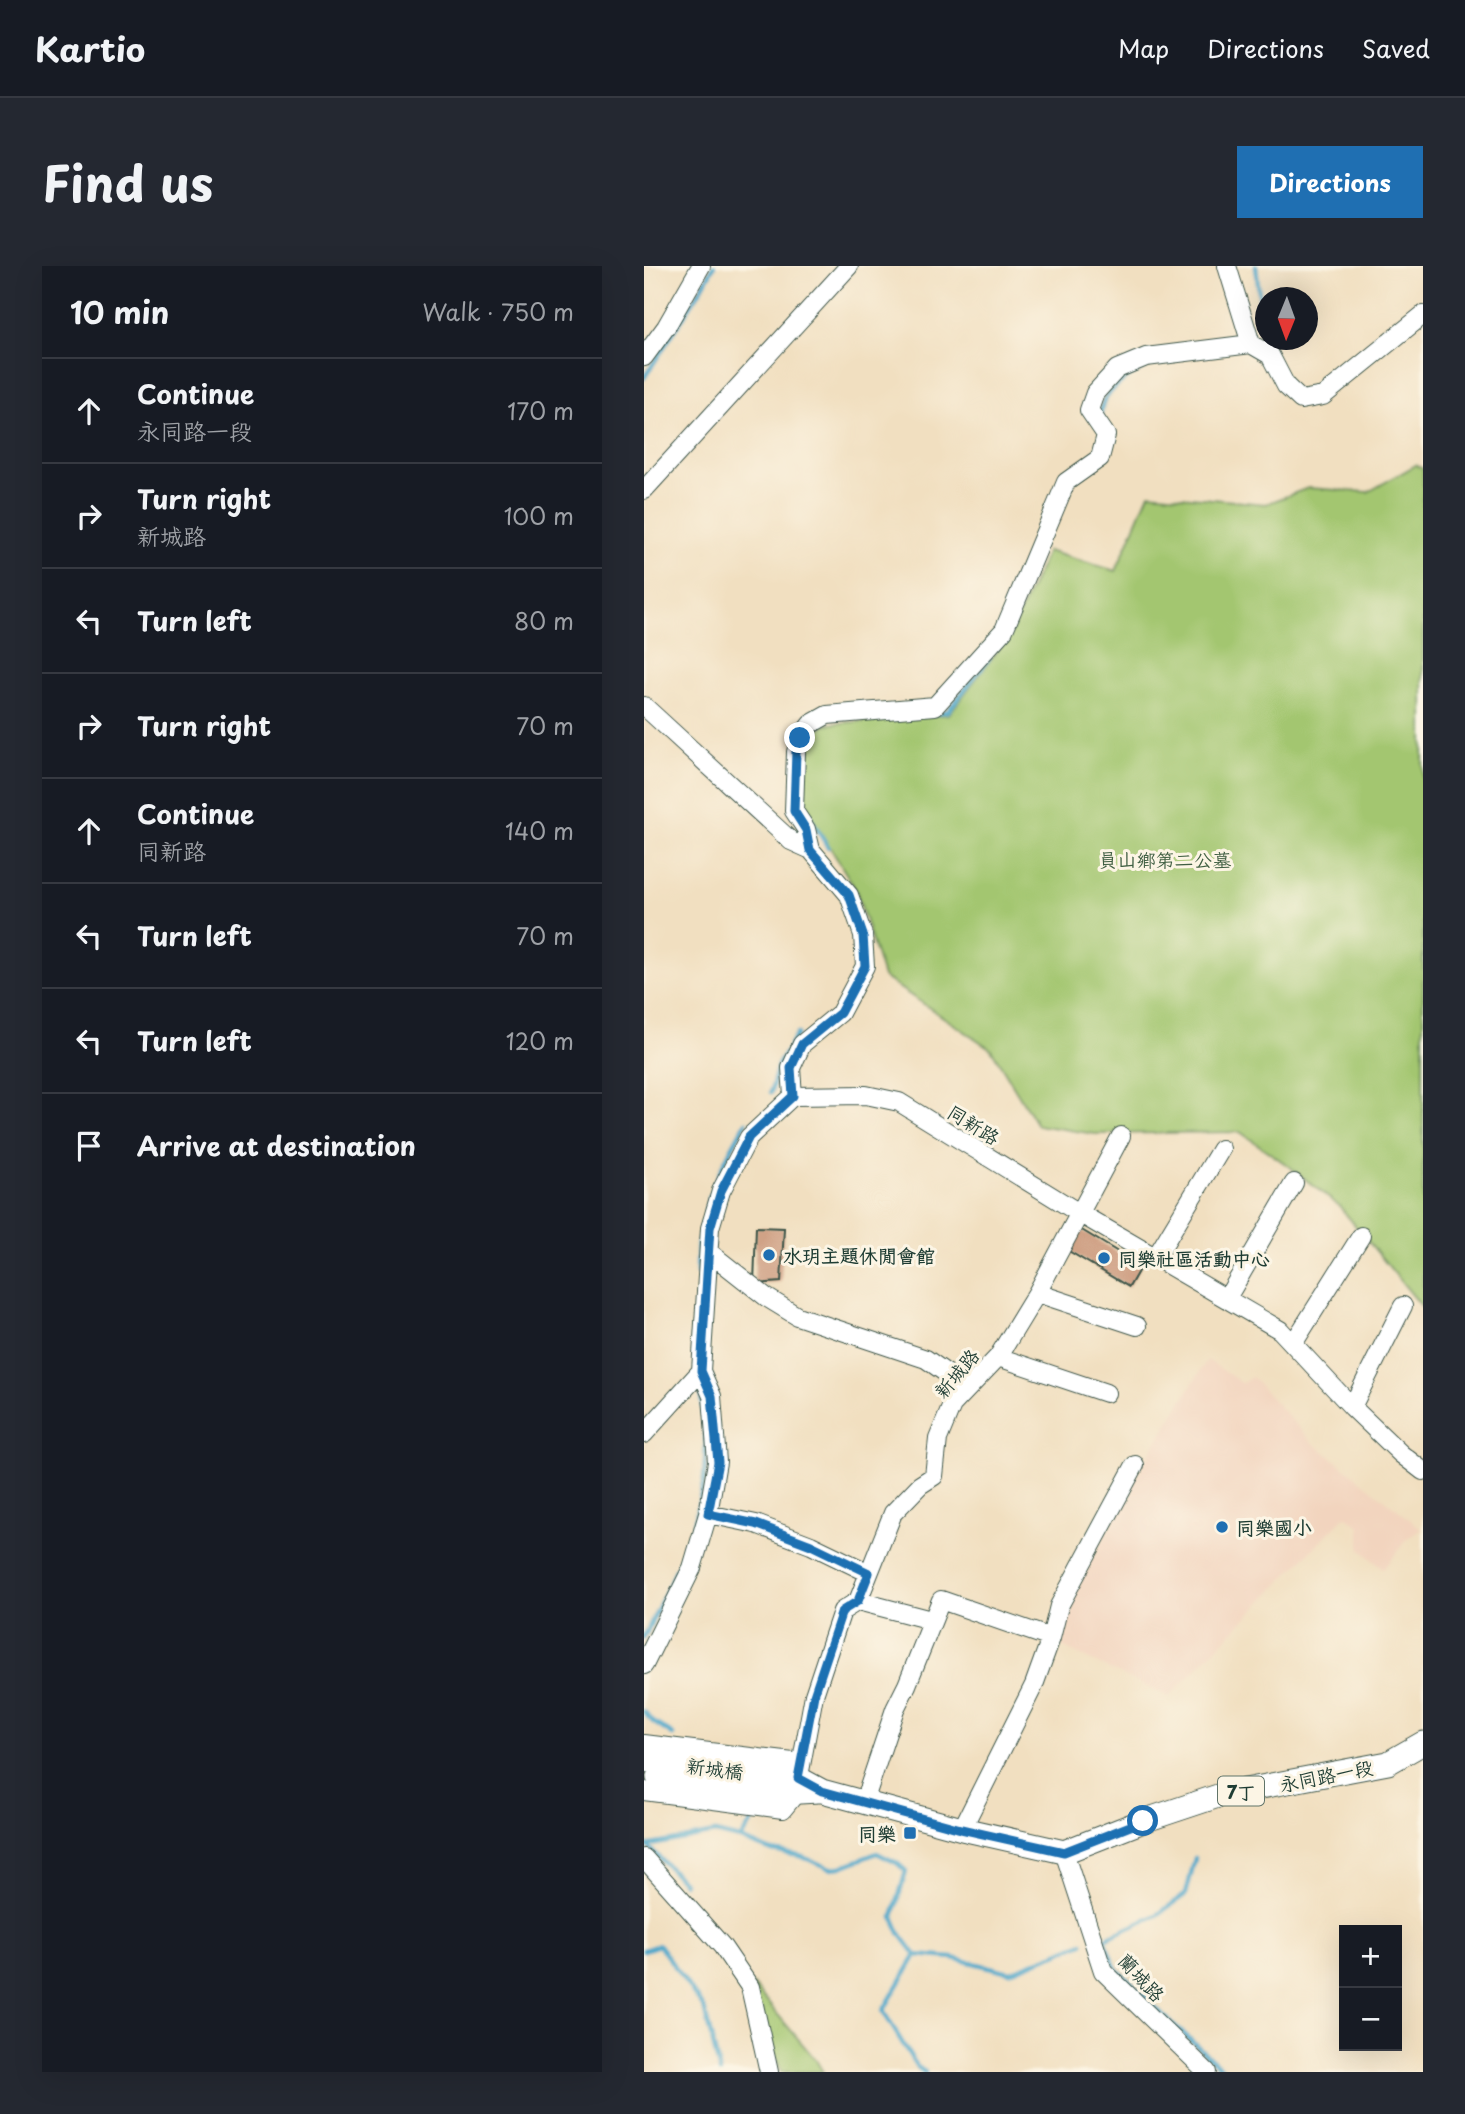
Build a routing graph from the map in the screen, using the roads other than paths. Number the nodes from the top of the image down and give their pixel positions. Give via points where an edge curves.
1 (701, 266) edge
2 (849, 266) edge
3 (1227, 266) edge
4 (1423, 315) edge
5 (1251, 344) junction
6 (644, 357) edge
7 (644, 490) edge
8 (644, 706) edge
9 (810, 850) junction
10 (793, 1096) junction
11 (1121, 1136) dead end
12 (1221, 1149) dead end
13 (1294, 1183) dead end
14 (1079, 1213) junction
15 (1361, 1236) dead end
16 (709, 1252) junction
17 (1156, 1256) junction
18 (1037, 1293) junction
19 (1227, 1298) junction
20 (1403, 1306) dead end
21 (1137, 1326) dead end
22 (1293, 1344) junction
23 (998, 1357) junction
24 (701, 1371) junction
25 (962, 1392) junction
26 (1106, 1393) dead end
27 (1352, 1407) junction
28 (644, 1434) edge
29 (1135, 1465) dead end
30 (1423, 1471) edge
31 (708, 1514) junction
32 (869, 1573) junction
33 (858, 1601) junction
34 (931, 1620) junction
35 (1051, 1638) junction
36 (644, 1665) edge
37 (644, 1744) edge
38 (1422, 1745) edge
39 (644, 1760) edge
40 (644, 1776) edge
41 (790, 1785) junction
42 (644, 1791) edge
43 (864, 1802) junction
44 (961, 1829) junction
45 (1064, 1852) junction
46 (644, 1858) edge
47 (769, 2072) edge
48 (1207, 2072) edge

1 - 6 street
2 - 7 street
3 - 5 street
4 - 5 street via 1323,396 1301,400 1286,386 1270,355
5 - 9 street via 1146,357 1117,369 1095,393 1090,410 1106,435 1100,458 1066,482 1004,630 935,706 827,715 811,724 800,738 794,811 806,830
8 - 9 street via 791,841
9 - 10 street via 849,895 863,935 865,966 840,1013 802,1044 791,1068
10 - 14 street, 同新路 via 866,1095 899,1102
10 - 16 street via 749,1137 721,1191 710,1228
11 - 14 street, 新城路
12 - 17 street
13 - 19 street
14 - 17 street, 同新路
14 - 18 street, 新城路
15 - 22 street
16 - 24 street
16 - 25 street via 797,1316 926,1359
17 - 19 street, 同新路
18 - 21 street
18 - 23 street, 新城路
19 - 22 street, 同新路 via 1280,1330
20 - 27 street
22 - 27 street, 同新路
23 - 25 street, 新城路
23 - 26 street
24 - 28 street
24 - 31 street via 712,1396 718,1462
25 - 32 street, 新城路 via 938,1439 934,1476 893,1513
27 - 30 street, 同新路
29 - 35 street via 1059,1606
31 - 32 street via 756,1524
31 - 36 street via 692,1568
32 - 33 street, 新城路
33 - 34 street
33 - 41 street, 新城路 via 842,1611
34 - 35 street via 941,1600
34 - 43 street
35 - 44 street via 1034,1685
37 - 41 street via 793,1762
38 - 45 main road, 永同路一段 / 7丁 via 1388,1763 1224,1794
39 - 41 main road, 新城橋
40 - 41 main road, 新城橋
41 - 42 street via 783,1809
41 - 43 main road
43 - 44 main road
44 - 45 main road
45 - 48 street, 蘭城路 via 1103,1971
46 - 47 street via 722,1946 750,1987

